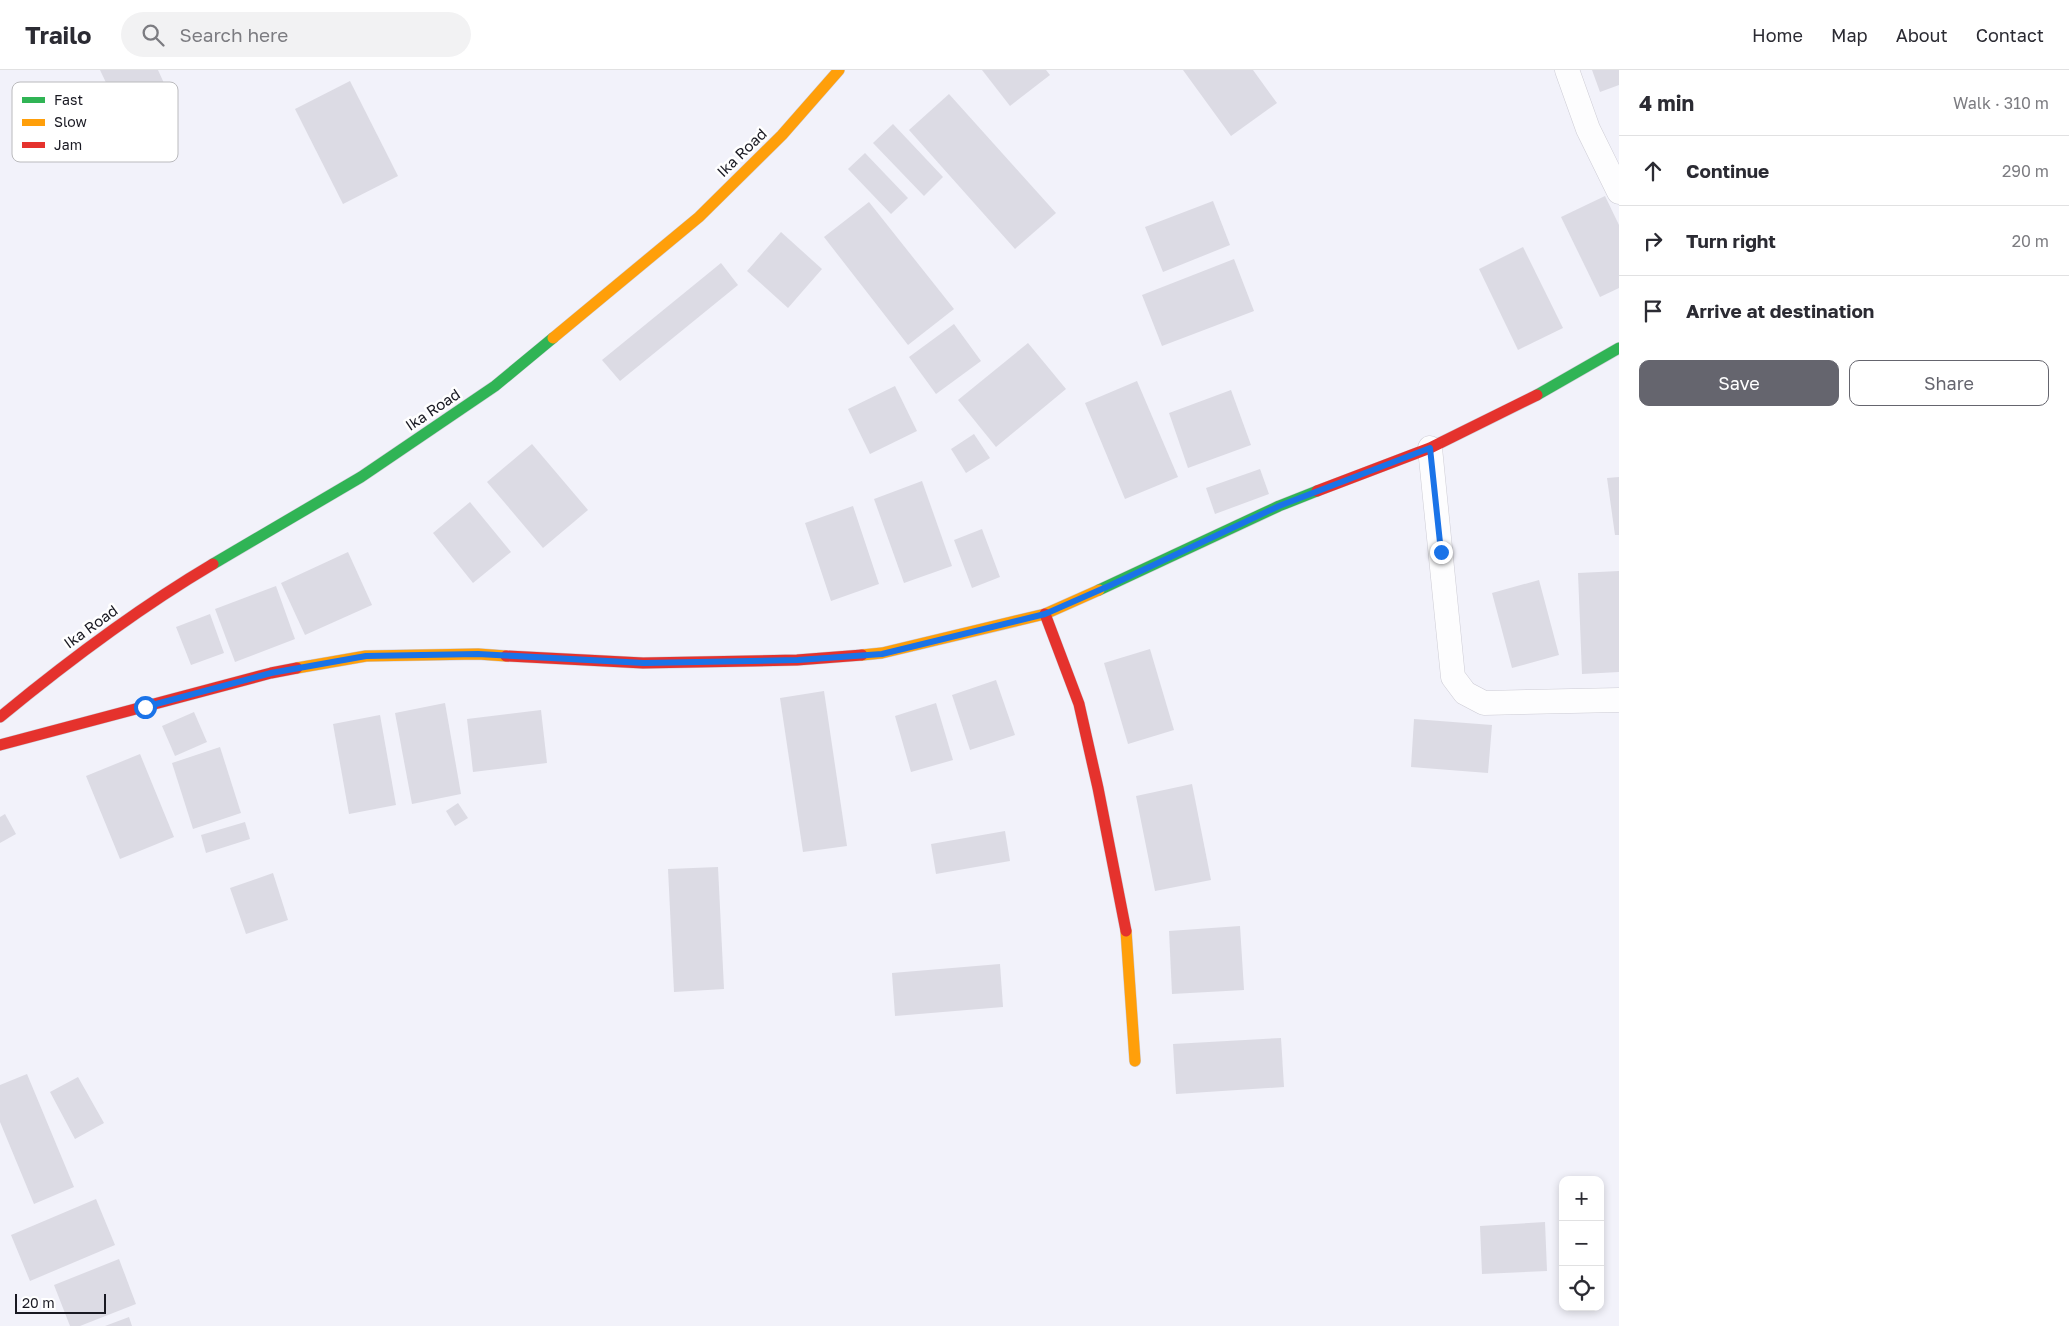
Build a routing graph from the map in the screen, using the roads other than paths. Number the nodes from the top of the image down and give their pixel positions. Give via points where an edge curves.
1 (839, 70) edge
2 (1567, 70) edge
3 (1619, 192) edge
4 (1619, 348) edge
5 (1430, 448) junction
6 (1045, 614) junction
7 (1619, 700) edge
8 (0, 718) edge
9 (0, 745) edge
10 (1135, 1061) dead end

1 - 8 street, Ika Road via 782,135 699,217 495,386 361,477 174,587 62,666
2 - 3 street via 1588,129
4 - 5 street via 1518,406
5 - 6 street via 1279,506
5 - 7 street via 1453,677 1465,693 1484,702
6 - 9 street via 882,654 798,660 644,663 478,654 366,656 271,673
6 - 10 street via 1079,704 1098,788 1126,932

